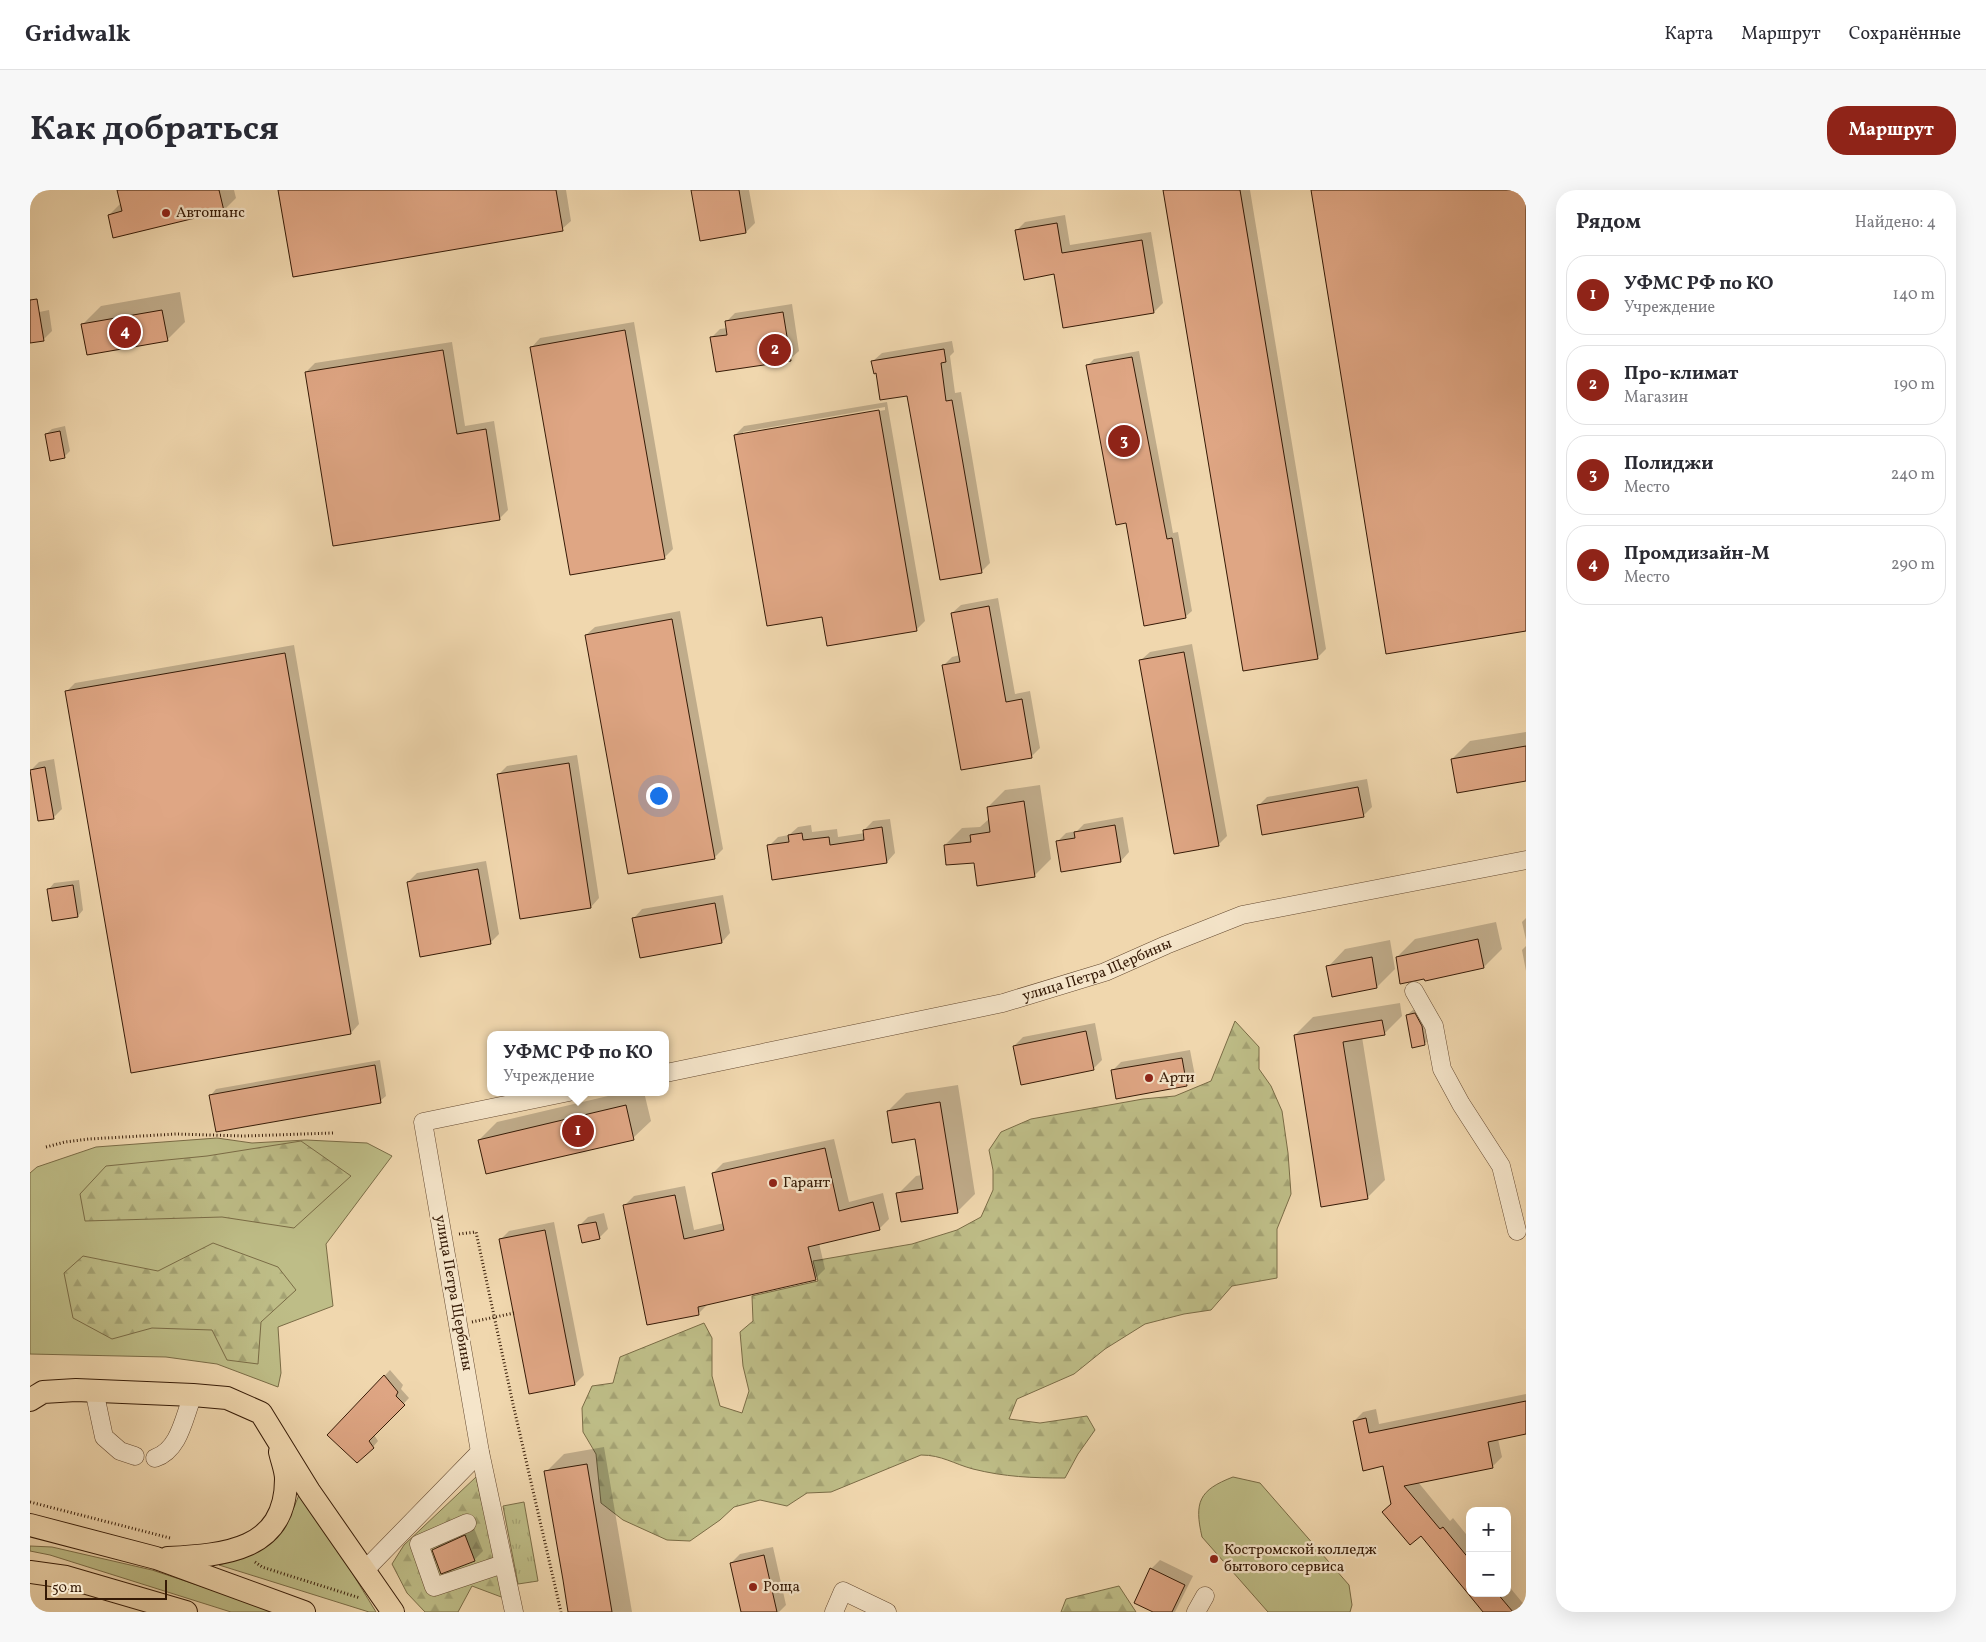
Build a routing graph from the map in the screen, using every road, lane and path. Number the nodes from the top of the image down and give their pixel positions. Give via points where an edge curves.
1 (1526, 860) edge
2 (1414, 991) dead end
3 (669, 1071) edge
4 (550, 1096) edge
5 (333, 1133) dead end
6 (46, 1147) dead end
7 (1517, 1231) dead end
8 (443, 1236) junction
9 (514, 1313) dead end
10 (494, 1317) junction
11 (459, 1325) junction
12 (94, 1390) junction
13 (34, 1395) edge
14 (193, 1395) junction
15 (276, 1439) junction
16 (480, 1452) junction
17 (135, 1456) dead end
18 (155, 1458) dead end
19 (30, 1502) edge
20 (467, 1523) dead end
21 (30, 1525) edge
22 (173, 1538) dead end
23 (156, 1558) junction
24 (254, 1561) dead end
25 (503, 1564) junction
26 (364, 1570) junction
27 (30, 1572) edge
28 (120, 1592) junction
29 (1205, 1596) dead end
30 (369, 1601) dead end
31 (513, 1611) edge
32 (161, 1612) edge
33 (186, 1612) edge
34 (304, 1612) edge
35 (393, 1612) edge
36 (561, 1612) edge
37 (834, 1612) edge
38 (887, 1612) edge
39 (1196, 1612) edge

1 - 3 street, улица Петра Щербины via 1242,915 1106,972 1003,1003
2 - 7 street via 1434,1026 1442,1069 1501,1166
4 - 8 street, улица Петра Щербины via 423,1122
5 - 6 path via 176,1134 90,1139
8 - 10 path via 476,1232
8 - 11 street, улица Петра Щербины
9 - 10 path
10 - 11 path
10 - 36 path
11 - 16 street, улица Петра Щербины
12 - 13 main road
12 - 14 main road
12 - 17 street via 104,1437 120,1451
14 - 15 main road via 227,1398 261,1413
14 - 18 street via 173,1446 165,1455
15 - 23 main road via 286,1477 283,1508 267,1533 236,1551
15 - 26 main road
16 - 25 street, улица Петра Щербины
16 - 26 street
19 - 22 path
20 - 25 street via 419,1544 434,1587
21 - 23 main road
23 - 34 main road
24 - 30 path via 262,1567
25 - 31 street, улица Петра Щербины
26 - 35 main road
27 - 28 main road via 66,1577
28 - 32 main road
28 - 33 main road
29 - 39 street
37 - 38 street via 843,1592

